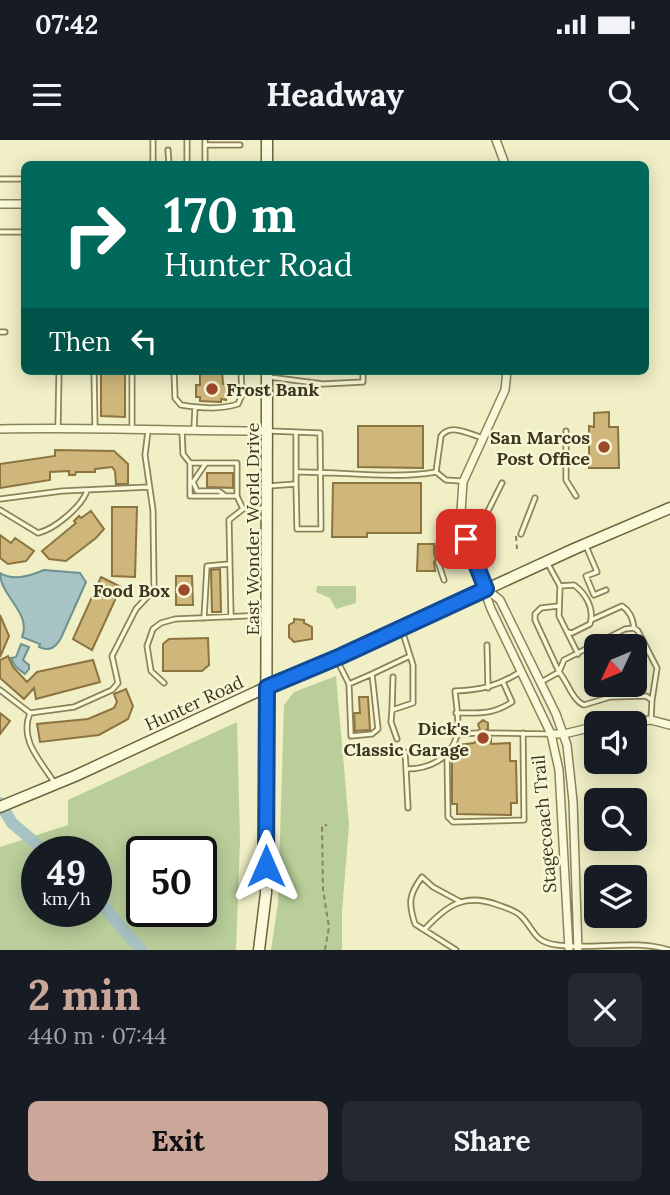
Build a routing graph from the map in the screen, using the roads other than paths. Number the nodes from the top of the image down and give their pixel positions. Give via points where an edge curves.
1 (153, 140) edge
2 (187, 140) edge
3 (267, 140) edge
4 (496, 140) edge
5 (222, 142) edge
6 (205, 143) edge
7 (240, 145) dead end
8 (169, 150) dead end
9 (153, 161) edge
10 (169, 161) edge
11 (187, 161) edge
12 (205, 161) edge
13 (267, 161) edge
14 (504, 161) edge
15 (0, 179) edge
16 (21, 179) edge
17 (0, 204) edge
18 (21, 204) edge
19 (0, 232) edge
20 (21, 232) edge
21 (59, 375) edge
22 (94, 375) edge
23 (132, 375) edge
24 (174, 375) edge
25 (241, 375) edge
26 (267, 375) edge
27 (273, 375) edge
28 (363, 375) edge
29 (507, 375) edge
30 (195, 407) junction
31 (58, 428) junction
32 (0, 429) edge
33 (95, 429) junction
34 (132, 430) junction
35 (148, 431) junction
36 (182, 431) junction
37 (194, 431) junction
38 (267, 431) junction
39 (566, 431) dead end
40 (296, 432) junction
41 (483, 438) junction
42 (190, 463) junction
43 (206, 463) junction
44 (296, 472) junction
45 (320, 472) junction
46 (436, 472) junction
47 (463, 482) junction
48 (502, 483) dead end
49 (296, 484) junction
50 (268, 486) junction
51 (149, 487) junction
52 (87, 491) junction
53 (225, 496) junction
54 (237, 496) junction
55 (576, 496) dead end
56 (535, 498) dead end
57 (0, 499) edge
58 (267, 508) junction
59 (670, 508) edge
60 (243, 509) junction
61 (0, 510) edge
62 (486, 515) dead end
63 (518, 535) road end
64 (454, 540) dead end
65 (585, 544) junction
66 (438, 554) dead end
67 (438, 562) dead end
68 (547, 562) junction
69 (229, 564) junction
70 (444, 580) dead end
71 (560, 586) junction
72 (486, 589) junction
73 (606, 590) dead end
74 (559, 606) junction
75 (267, 615) junction
76 (231, 617) junction
77 (204, 618) junction
78 (591, 620) junction
79 (402, 628) junction
80 (634, 628) junction
81 (567, 632) junction
82 (487, 645) dead end
83 (578, 654) junction
84 (410, 656) junction
85 (336, 658) junction
86 (522, 670) junction
87 (559, 672) junction
88 (372, 674) junction
89 (393, 677) dead end
90 (503, 682) junction
91 (541, 682) junction
92 (164, 683) dead end
93 (349, 684) junction
94 (267, 687) junction
95 (488, 688) junction
96 (0, 690) edge
97 (652, 700) junction
98 (392, 710) junction
99 (30, 713) junction
100 (456, 713) junction
101 (647, 720) edge
102 (651, 720) junction
103 (670, 725) edge
104 (584, 729) edge
105 (478, 733) dead end
106 (488, 733) dead end
107 (523, 733) junction
108 (458, 734) junction
109 (551, 734) junction
110 (564, 734) junction
111 (397, 739) dead end
112 (405, 752) dead end
113 (447, 753) junction
114 (406, 769) junction
115 (55, 784) junction
116 (0, 807) edge
117 (408, 808) dead end
118 (461, 902) junction
119 (424, 930) junction
120 (573, 948) edge
121 (601, 948) edge
122 (259, 950) edge
123 (456, 950) edge
124 (669, 950) edge

1 - 9 lane
2 - 11 lane
3 - 13 main road
4 - 14 street
5 - 6 lane
5 - 7 lane
6 - 12 lane
8 - 10 lane
15 - 16 lane
17 - 18 street
19 - 20 lane
21 - 31 lane
22 - 33 lane
23 - 34 lane
24 - 30 lane via 175,398
25 - 30 lane via 238,404
26 - 38 main road, East Wonder World Drive
27 - 28 lane via 323,384 363,382
29 - 41 street via 505,390
30 - 37 lane
31 - 32 street
31 - 33 street
33 - 34 street
34 - 35 street
35 - 36 street
35 - 51 lane
36 - 37 street
36 - 42 lane via 183,454
37 - 38 street
38 - 40 lane
38 - 50 main road, East Wonder World Drive
39 - 55 lane via 566,480
40 - 44 lane
40 - 45 lane via 320,433
41 - 46 lane via 444,431
41 - 47 street
42 - 43 lane
42 - 53 lane via 190,496
43 - 53 lane via 193,482 197,491 219,491
43 - 54 lane via 237,463
44 - 45 lane
44 - 49 lane
45 - 46 lane
45 - 49 lane via 321,528 297,529
46 - 47 lane via 446,480
47 - 72 street via 463,524
48 - 62 lane
49 - 50 lane
50 - 58 main road, East Wonder World Drive
51 - 52 lane
51 - 99 lane via 153,587 136,608 112,656 116,687 74,707
52 - 57 lane
52 - 61 lane via 84,500 47,531 38,533
53 - 54 lane
54 - 60 lane
56 - 63 lane
58 - 60 lane
58 - 75 main road, East Wonder World Drive
59 - 65 main road, Hunter Road
60 - 69 lane via 229,520
64 - 66 lane via 439,542
65 - 68 main road, Hunter Road
65 - 73 lane via 597,572 586,576 594,595
67 - 70 lane
68 - 71 lane
68 - 72 main road, Hunter Road
69 - 76 lane
69 - 77 lane via 206,566
71 - 74 lane
71 - 78 lane via 575,585 584,592
72 - 79 main road, Hunter Road
72 - 86 street, Stagecoach Trail via 491,609
72 - 91 street, Stagecoach Trail via 500,600
74 - 81 lane
74 - 87 lane via 541,608 535,614
75 - 76 lane
75 - 94 main road, East Wonder World Drive
76 - 77 lane
77 - 92 lane via 175,619 153,629 147,646 151,671
78 - 80 lane via 622,606 628,609
78 - 81 lane
79 - 84 lane
79 - 85 main road, Hunter Road
80 - 83 lane
80 - 97 lane via 657,668
81 - 83 lane
82 - 95 lane
83 - 87 lane via 565,660
84 - 88 lane
84 - 98 lane via 413,704
85 - 93 lane
85 - 94 main road, Hunter Road
86 - 90 lane
86 - 109 street, Stagecoach Trail
87 - 91 lane
87 - 97 lane via 577,703 610,697 646,696
88 - 93 lane
88 - 93 lane via 378,729 372,734 351,736
89 - 98 lane
90 - 95 lane
90 - 100 lane via 512,702 498,711
91 - 110 street, Stagecoach Trail
94 - 115 main road, Hunter Road
94 - 122 main road, East Wonder World Drive via 265,893
95 - 100 lane via 455,691
96 - 99 lane
97 - 102 lane
98 - 111 lane
99 - 115 lane via 25,726 27,740
100 - 108 lane
101 - 102 street
102 - 103 street
104 - 110 street
105 - 108 lane
106 - 107 lane
107 - 109 lane
107 - 113 lane via 524,820 453,822 448,817
108 - 113 lane
109 - 110 street
109 - 120 street, Stagecoach Trail via 559,769
110 - 120 street, Stagecoach Trail via 571,772
112 - 114 lane
113 - 114 lane via 430,767
114 - 117 lane
115 - 116 main road, Hunter Road
118 - 119 lane via 445,909
118 - 119 lane via 422,877 413,887 410,904 415,924
118 - 120 lane via 488,901 508,908 518,913 536,937
119 - 123 lane
120 - 121 lane
121 - 124 lane

